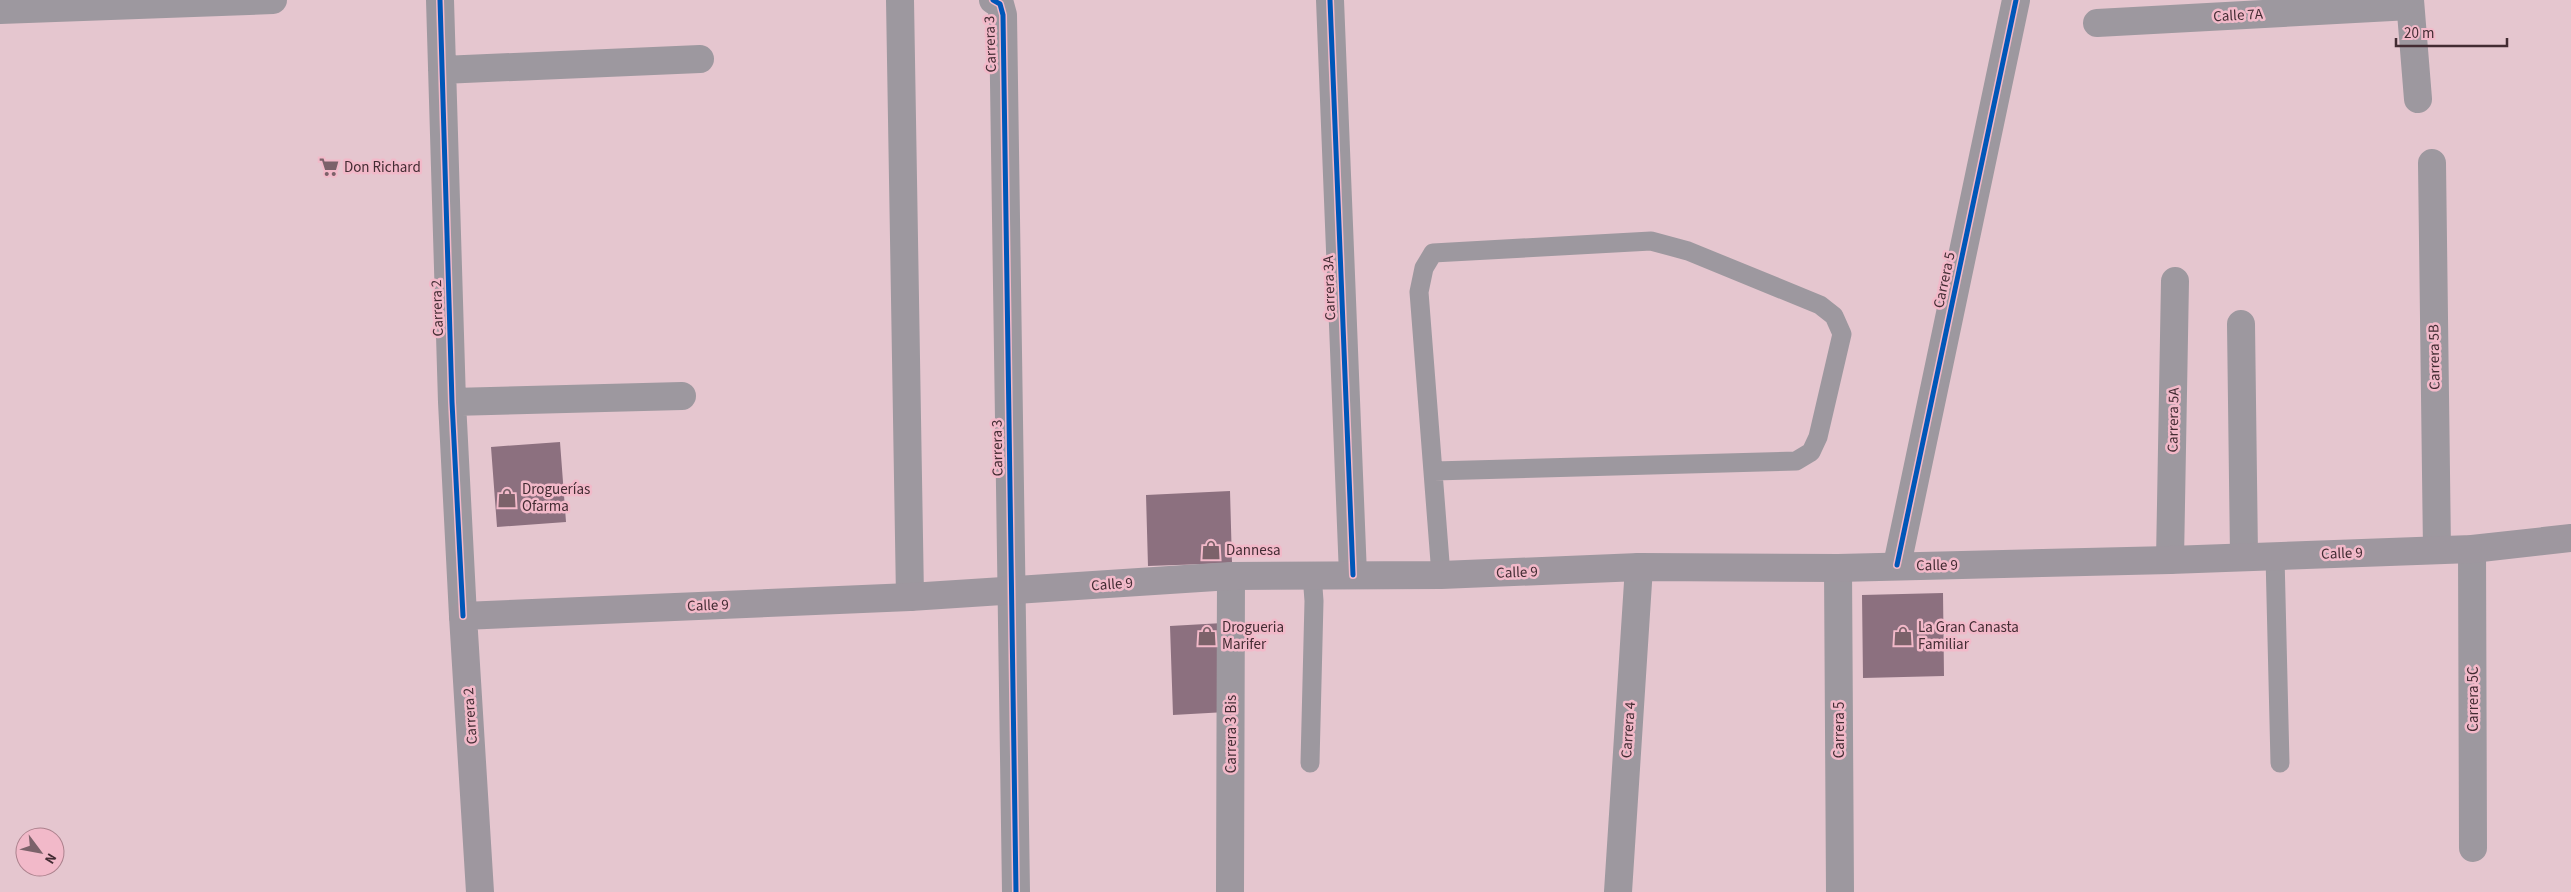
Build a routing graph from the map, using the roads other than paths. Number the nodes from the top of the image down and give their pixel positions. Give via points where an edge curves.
1 (273, 0) edge
2 (440, 0) edge
3 (900, 0) edge
4 (1330, 0) edge
5 (2016, 0) edge
6 (997, 2) edge
7 (2410, 3) edge
8 (0, 10) edge
9 (2097, 23) dead end
10 (700, 59) dead end
11 (442, 70) junction
12 (2418, 99) dead end
13 (2432, 163) dead end
14 (2175, 281) dead end
15 (2241, 324) dead end
16 (682, 396) dead end
17 (452, 402) junction
18 (1434, 471) junction
19 (2571, 538) edge
20 (2472, 549) junction
21 (2437, 550) junction
22 (2244, 556) junction
23 (2275, 556) junction
24 (2170, 560) junction
25 (1897, 565) junction
26 (1638, 567) junction
27 (1838, 568) junction
28 (1312, 574) junction
29 (1352, 575) junction
30 (1441, 575) junction
31 (1231, 576) junction
32 (1012, 590) junction
33 (910, 597) junction
34 (463, 616) junction
35 (1310, 763) dead end
36 (2280, 763) dead end
37 (2473, 848) dead end
38 (480, 892) edge
39 (1016, 892) edge
40 (1230, 892) edge
41 (1618, 892) edge
42 (1840, 892) edge

1 - 8 street
2 - 11 street, Carrera 2
3 - 33 street
4 - 29 street, Carrera 3A
5 - 25 street, Carrera 5
6 - 32 street, Carrera 3 via 1003,16
7 - 9 street, Calle 7A
7 - 12 street
10 - 11 street
11 - 17 street, Carrera 2
13 - 21 street, Carrera 5B
14 - 24 street, Carrera 5A
15 - 22 street
16 - 17 street
17 - 34 street, Carrera 2
18 - 18 lane via 1419,292 1424,268 1432,253 1651,241 1688,251 1820,304 1834,316 1842,334 1818,437 1811,452 1796,461
18 - 30 lane
19 - 20 main road, Calle 9
20 - 21 main road, Calle 9
20 - 37 street, Carrera 5C
21 - 23 main road, Calle 9
22 - 23 main road, Calle 9
22 - 24 main road, Calle 9
23 - 36 lane
24 - 25 main road, Calle 9
25 - 27 main road, Calle 9
26 - 27 main road, Calle 9
26 - 30 main road, Calle 9
26 - 41 street, Carrera 4
27 - 42 street, Carrera 5
28 - 29 main road, Calle 9
28 - 31 main road, Calle 9
28 - 35 lane
29 - 30 main road, Calle 9
31 - 32 main road, Calle 9
31 - 40 street, Carrera 3 Bis
32 - 33 main road, Calle 9
32 - 39 street, Carrera 3
33 - 34 main road, Calle 9
34 - 38 main road, Carrera 2

